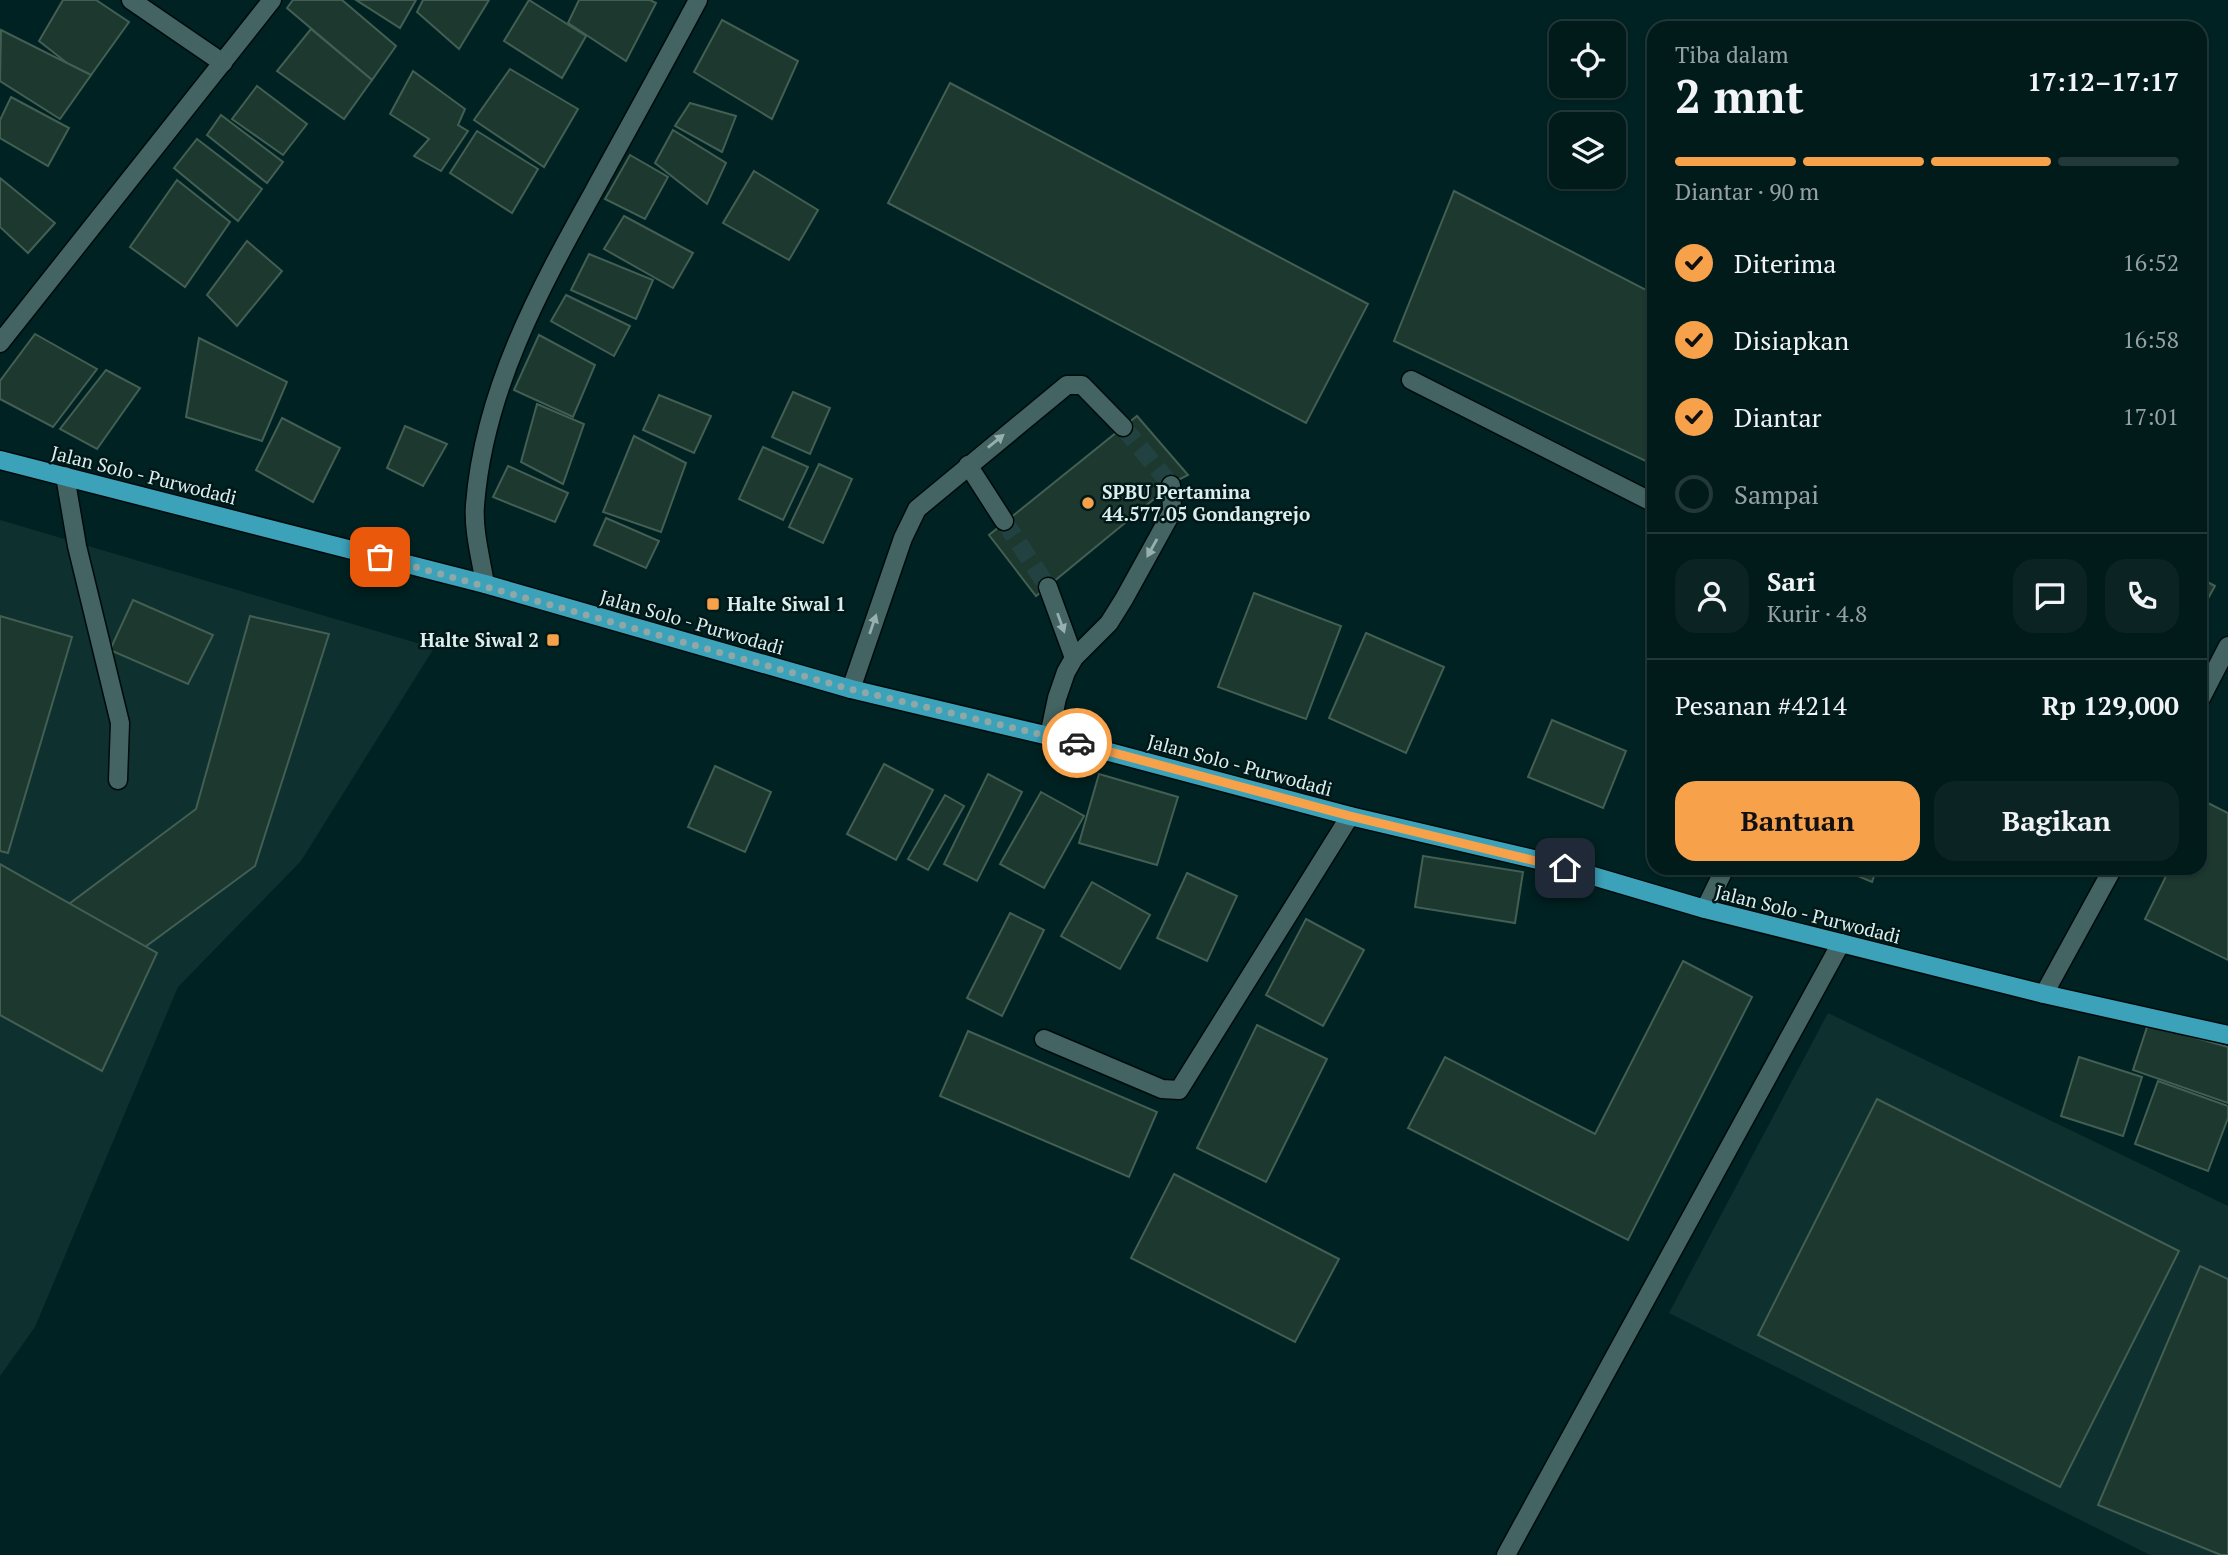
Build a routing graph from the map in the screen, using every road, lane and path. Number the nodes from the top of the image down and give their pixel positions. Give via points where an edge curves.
1 (131, 0) edge
2 (272, 0) edge
3 (698, 0) edge
4 (223, 63) junction
5 (0, 343) edge
6 (1411, 380) dead end
7 (1124, 427) tunnel mouth
8 (0, 460) edge
9 (968, 465) junction
10 (65, 476) junction
11 (1171, 485) tunnel mouth
12 (1647, 499) edge
13 (1004, 520) tunnel mouth
14 (485, 584) junction
15 (1048, 587) tunnel mouth
16 (2228, 646) edge
17 (1074, 658) junction
18 (2207, 686) edge
19 (850, 689) junction
20 (1049, 736) junction
21 (118, 780) dead end
22 (1350, 816) junction
23 (1722, 875) edge
24 (2109, 875) edge
25 (1705, 909) junction
26 (1841, 943) junction
27 (2044, 995) junction
28 (2228, 1035) edge
29 (1044, 1039) dead end
30 (1506, 1555) edge

1 - 4 street
2 - 4 street
3 - 14 street via 553,264 522,326 497,394 481,456 474,509
4 - 5 street
6 - 12 street
9 -> 7 street via 1068,385 1082,385
8 - 10 main road, Jalan Solo - Purwodadi
9 - 13 street
19 -> 9 street via 917,509
10 - 14 main road, Jalan Solo - Purwodadi
10 - 21 street via 77,546 120,723
11 -> 17 street via 1172,512 1125,599 1109,624
14 - 19 main road, Jalan Solo - Purwodadi
15 -> 17 street
16 - 18 street
17 - 20 street via 1056,698
19 - 20 main road, Jalan Solo - Purwodadi
20 - 22 main road, Jalan Solo - Purwodadi
22 - 25 main road, Jalan Solo - Purwodadi via 1542,861
22 - 29 street via 1179,1090 1162,1088
23 - 25 street
24 - 27 street
25 - 26 main road, Jalan Solo - Purwodadi
26 - 27 main road, Jalan Solo - Purwodadi
26 - 30 street
27 - 28 main road, Jalan Solo - Purwodadi

